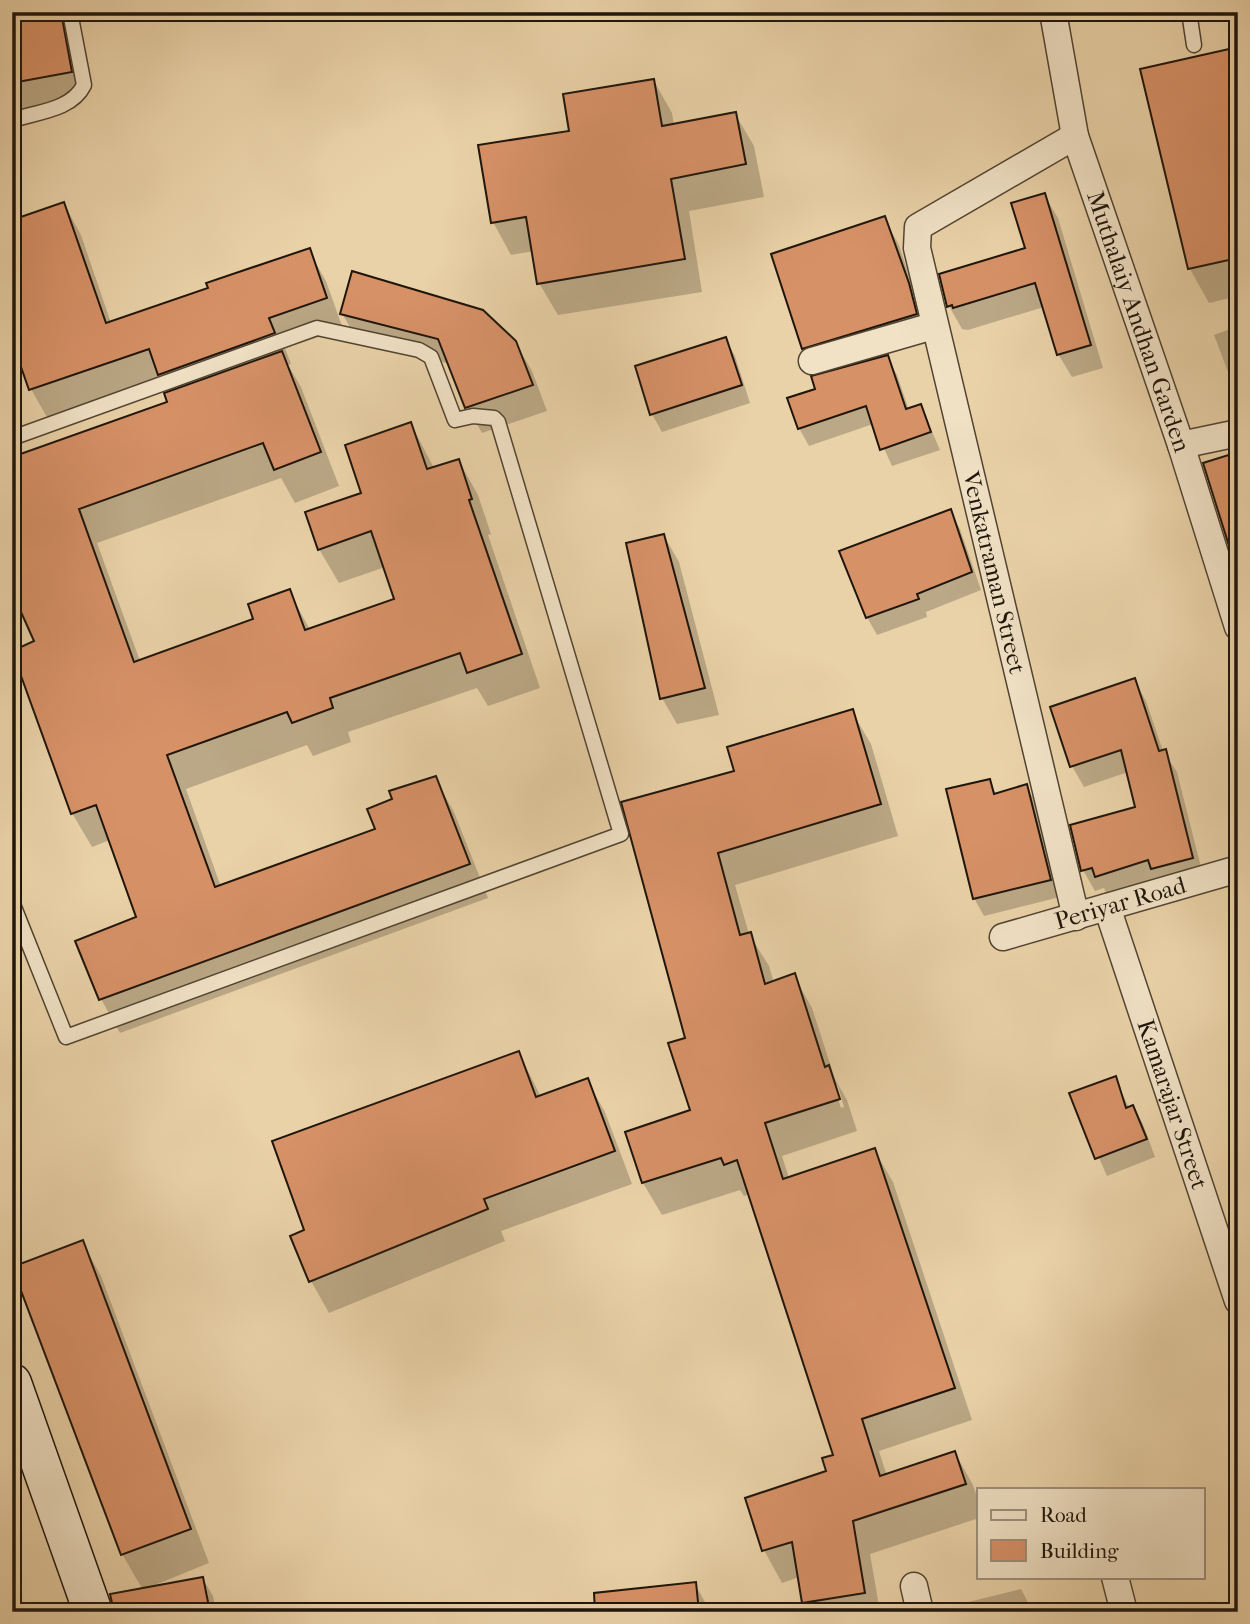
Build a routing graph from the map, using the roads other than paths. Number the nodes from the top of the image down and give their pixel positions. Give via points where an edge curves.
1 (70, 12) edge
2 (1053, 12) edge
3 (1189, 12) edge
4 (1194, 44) dead end
5 (12, 120) edge
6 (1075, 136) junction
7 (933, 326) junction
8 (812, 361) dead end
9 (1238, 433) edge
10 (12, 438) edge
11 (1181, 445) junction
12 (1238, 627) edge
13 (1238, 869) edge
14 (12, 902) edge
15 (1107, 907) junction
16 (1076, 916) junction
17 (1003, 937) dead end
18 (1238, 1301) edge
19 (12, 1383) edge
20 (1115, 1578) edge
21 (915, 1586) dead end
22 (93, 1612) edge
23 (920, 1612) edge
24 (1124, 1612) edge

1 - 5 lane via 84,85 81,92 74,101
2 - 6 street, Muthalaiy Andhan Garden
3 - 4 lane
6 - 7 street, Venkatraman Street via 919,227 917,248
6 - 11 street, Muthalaiy Andhan Garden
7 - 8 street
7 - 16 street, Venkatraman Street
9 - 11 street
10 - 14 lane via 317,328 419,350 431,357 455,420 473,416 498,422 621,834 66,1038
11 - 12 street, Muthalaiy Andhan Garden
13 - 15 street, Periyar Road
15 - 16 street, Periyar Road
15 - 18 street, Kamarajar Street
16 - 17 street, Periyar Road
19 - 22 main road
20 - 24 street
21 - 23 street

